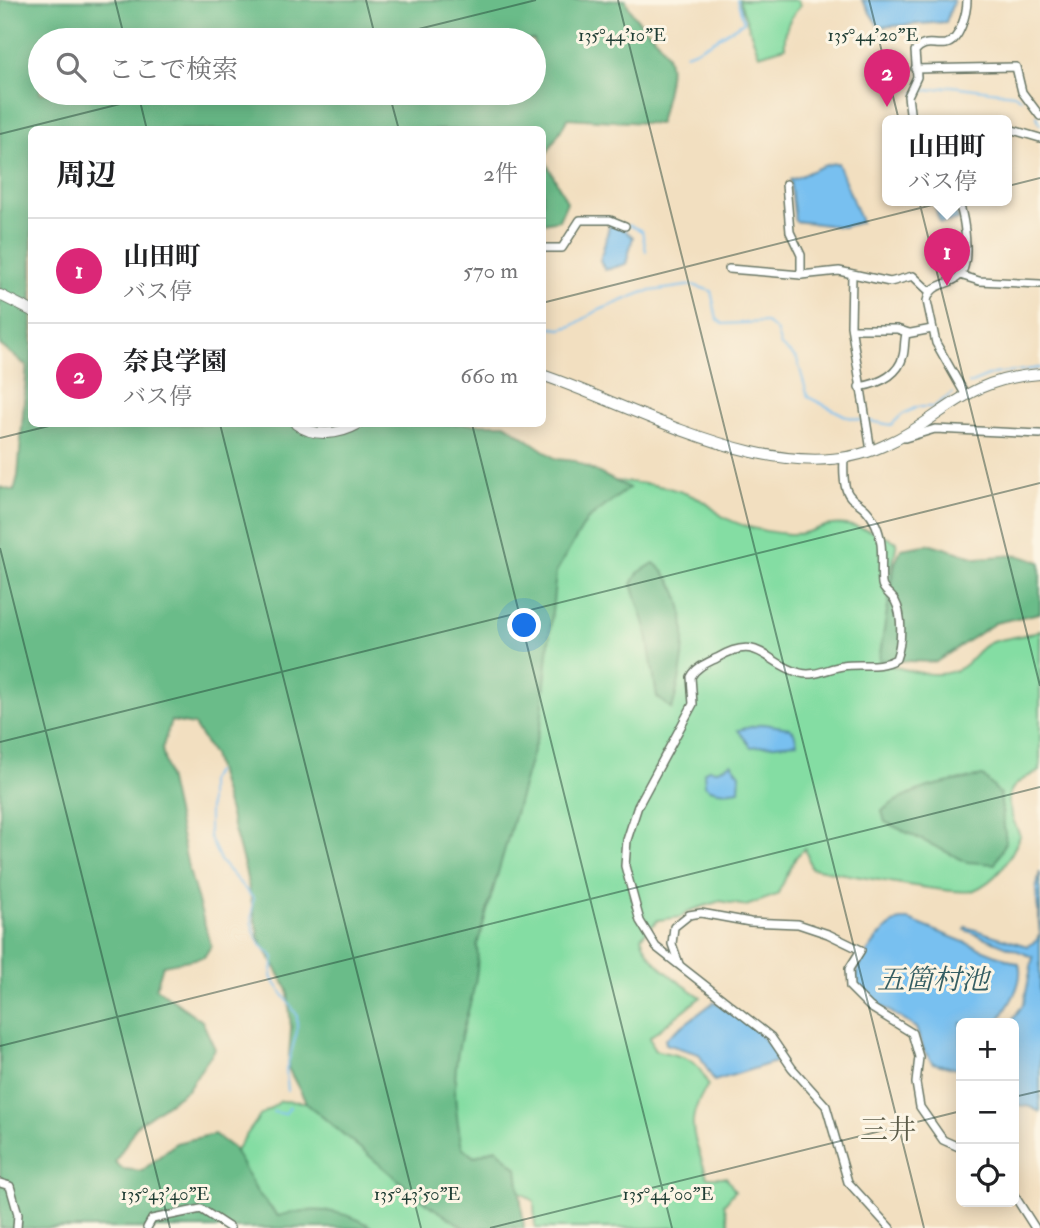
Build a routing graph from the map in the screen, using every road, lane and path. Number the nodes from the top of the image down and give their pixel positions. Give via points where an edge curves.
1 (967, 0) edge
2 (915, 69) junction
3 (988, 70) junction
4 (1012, 74) dead end
5 (911, 115) edge
6 (1040, 116) edge
7 (1012, 130) edge
8 (1040, 138) edge
9 (786, 184) dead end
10 (959, 206) edge
11 (625, 226) dead end
12 (546, 248) edge
13 (729, 269) dead end
14 (801, 275) junction
15 (852, 275) junction
16 (960, 275) junction
17 (1040, 284) edge
18 (930, 292) junction
19 (0, 295) edge
20 (28, 310) edge
21 (852, 329) junction
22 (932, 329) junction
23 (909, 333) junction
24 (1040, 374) edge
25 (546, 376) edge
26 (859, 387) junction
27 (965, 394) junction
28 (303, 427) edge
29 (349, 427) edge
30 (1040, 434) edge
31 (891, 443) junction
32 (871, 451) junction
33 (845, 457) junction
34 (680, 967) junction
35 (956, 1146) edge
36 (0, 1183) edge
37 (1019, 1203) edge
38 (17, 1228) edge
39 (147, 1228) edge
40 (230, 1228) edge
41 (890, 1228) edge
42 (1035, 1228) edge

1 - 2 street via 953,40 919,46 913,55
2 - 3 street
2 - 5 street via 915,84 908,96
3 - 4 street
3 - 6 street via 1016,67 1023,92
7 - 8 street
9 - 14 street
10 - 16 street via 966,227
11 - 12 street via 610,220 580,220 562,248
13 - 14 street
14 - 15 street via 839,271
15 - 18 street via 890,282 913,276
15 - 21 street
16 - 17 street via 971,281
16 - 18 street
18 - 22 street
19 - 20 main road
21 - 23 street
21 - 26 street
22 - 23 street
22 - 27 street
23 - 26 street via 897,368 879,383
24 - 27 main road via 998,380
25 - 33 main road via 689,434 797,459
26 - 32 street
27 - 31 main road
28 - 29 main road via 318,433
30 - 31 street via 935,429
31 - 32 main road
32 - 33 main road
33 - 34 street via 847,494 869,514 881,540 883,588 897,607 898,653 887,664 843,666 809,674 748,647 724,653 693,672 693,704 638,806 624,857 644,930
34 - 35 street via 672,944 674,927 689,915 701,913 798,925 861,950 849,969 850,987 870,1007 912,1033 919,1058 916,1083 923,1115 943,1140
34 - 41 street via 759,1024 826,1106 848,1182
36 - 38 street via 10,1186 14,1195
37 - 42 street
39 - 40 street via 152,1219 201,1209

